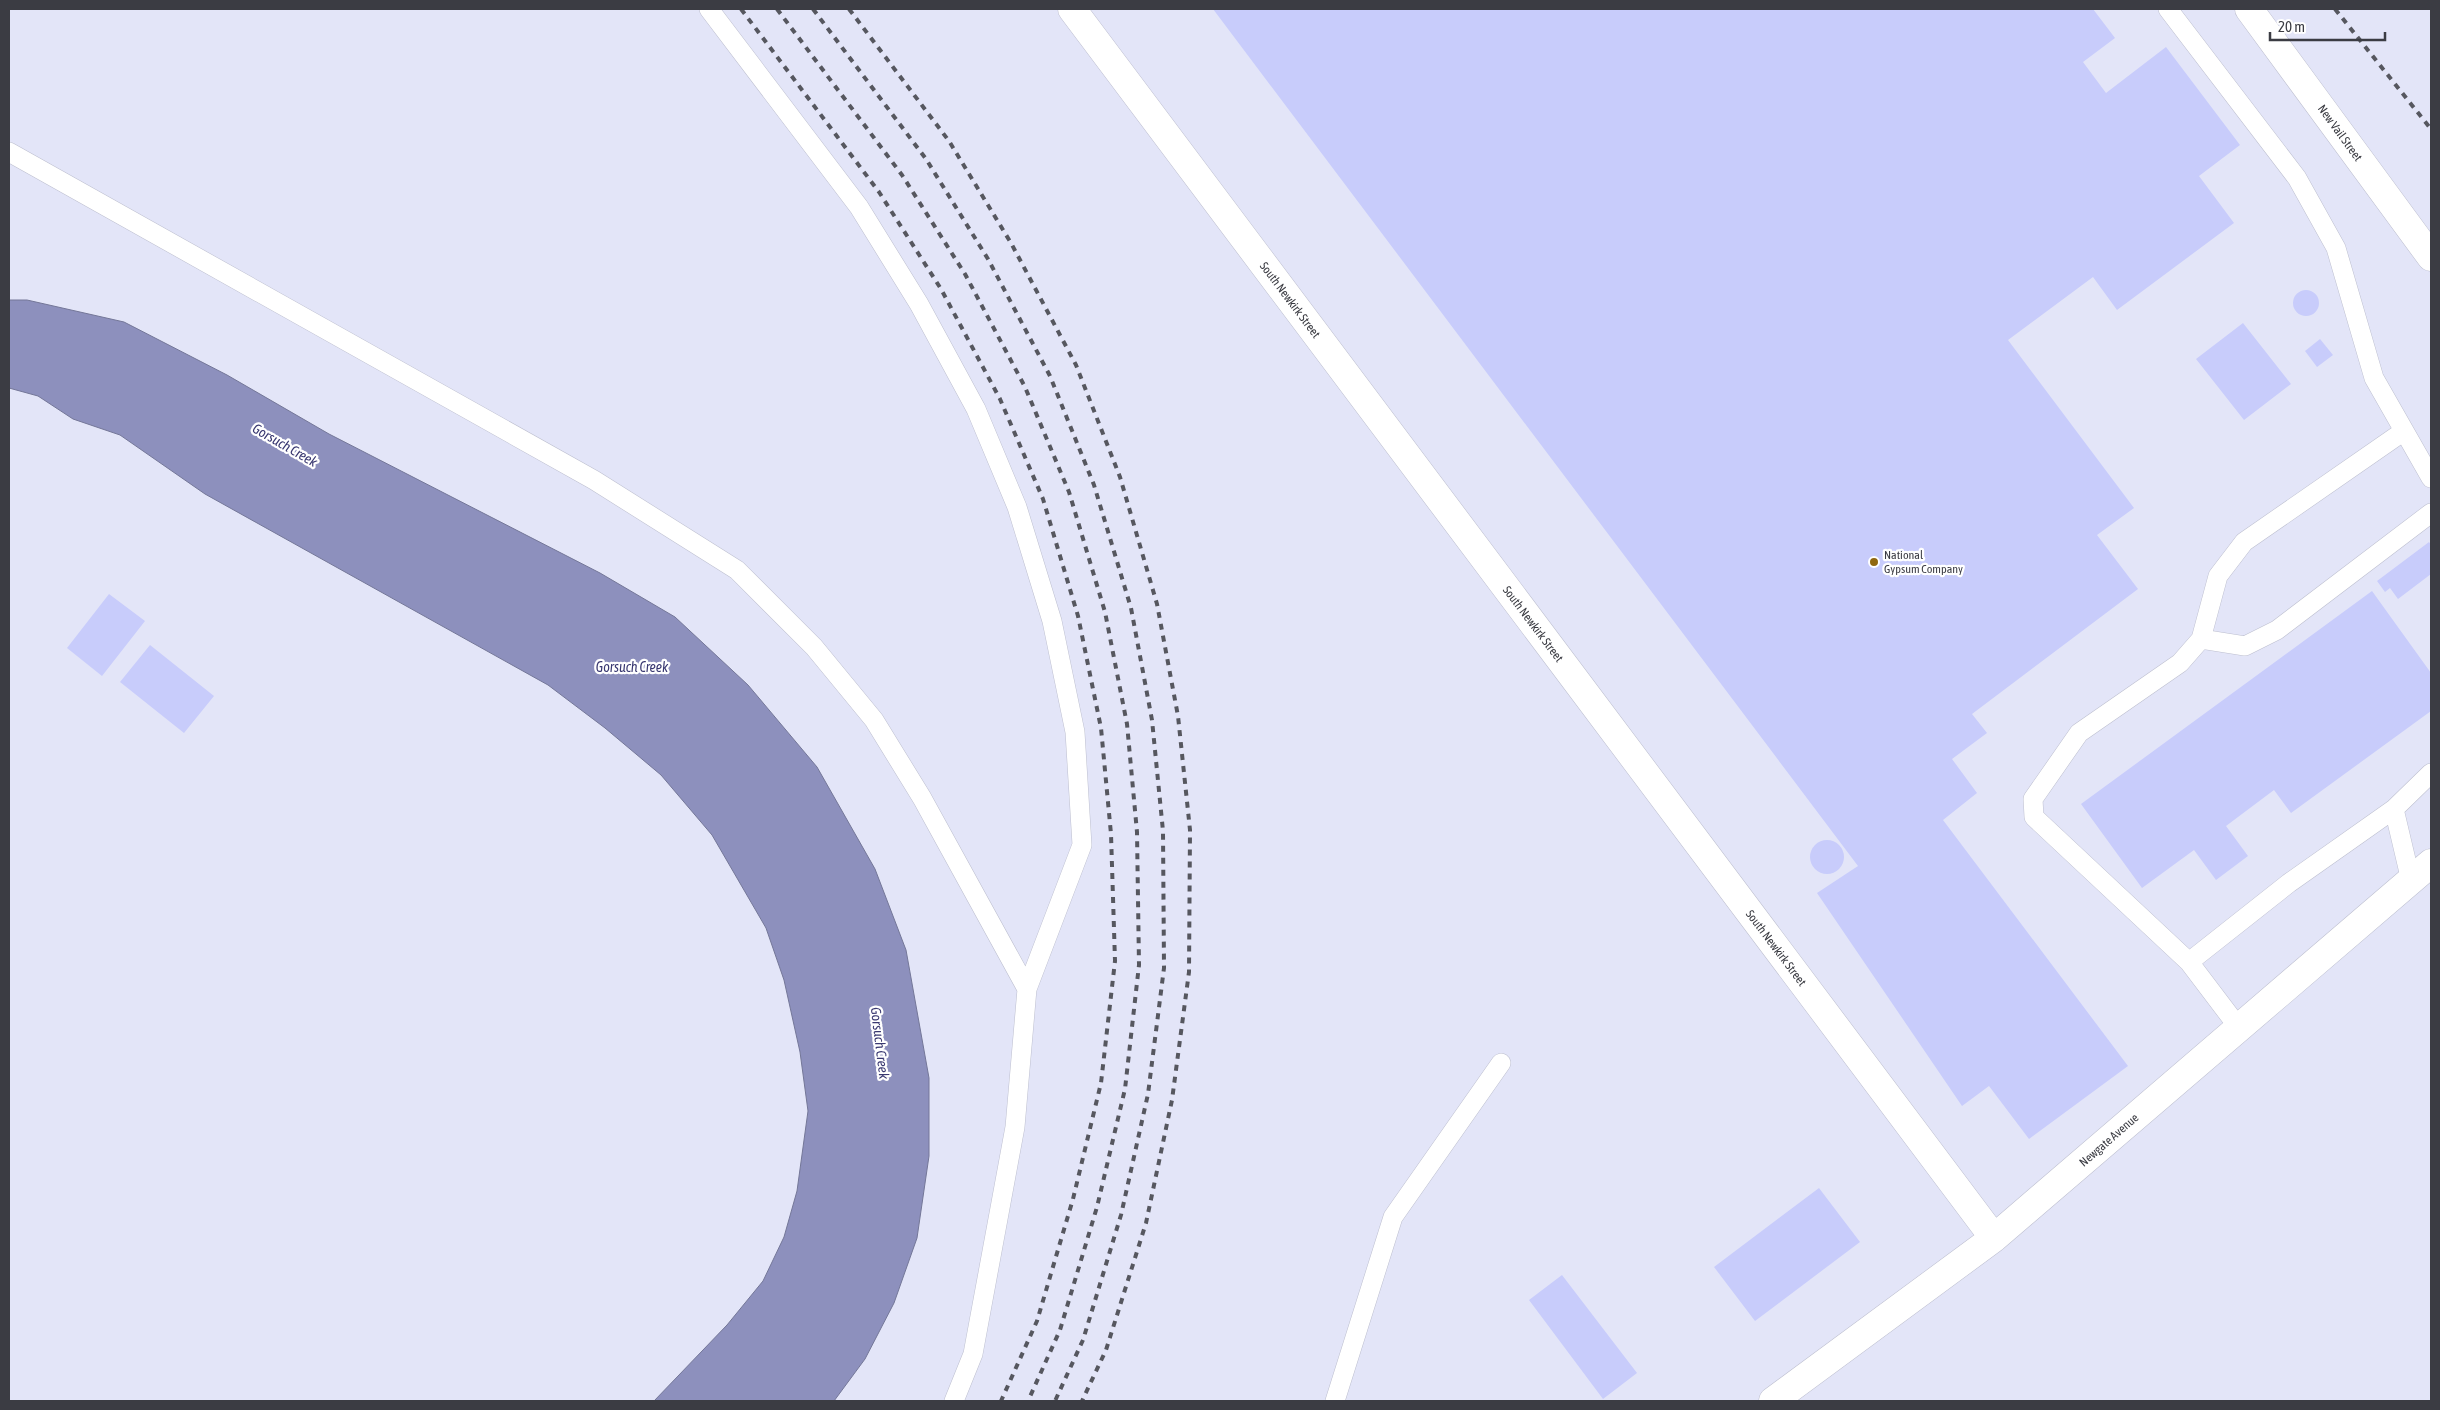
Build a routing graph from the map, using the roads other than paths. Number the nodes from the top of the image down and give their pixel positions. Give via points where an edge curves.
1 (709, 9) edge
2 (1072, 9) edge
3 (2168, 9) edge
4 (2249, 9) edge
5 (9, 152) edge
6 (2431, 257) edge
7 (2404, 431) junction
8 (2431, 478) edge
9 (2431, 514) edge
10 (2201, 639) junction
11 (2431, 773) edge
12 (2394, 810) junction
13 (2431, 863) edge
14 (2411, 880) junction
15 (2189, 962) junction
16 (1028, 989) junction
17 (2238, 1028) junction
18 (1501, 1063) dead end
19 (1994, 1238) junction
20 (954, 1401) edge
21 (1335, 1401) edge
22 (1773, 1401) edge

1 - 16 lane via 859,207 919,304 976,409 1017,507 1052,621 1075,732 1082,844
2 - 19 street, South Newkirk Street
3 - 7 lane via 2298,178 2336,248 2374,378
4 - 6 street, New Vail Street
5 - 16 lane via 594,480 737,570 814,647 874,720 922,798
7 - 8 lane
7 - 10 lane via 2244,542 2218,576
9 - 10 lane via 2277,630 2246,646
10 - 15 lane via 2180,663 2079,732 2033,798 2034,817
11 - 12 lane
12 - 14 lane
12 - 15 lane via 2289,883
13 - 14 street, Newgate Avenue
14 - 17 street, Newgate Avenue
15 - 17 lane
16 - 20 lane via 1015,1127 973,1354
17 - 19 street, Newgate Avenue
18 - 21 lane via 1394,1217
19 - 22 street, Newgate Avenue

